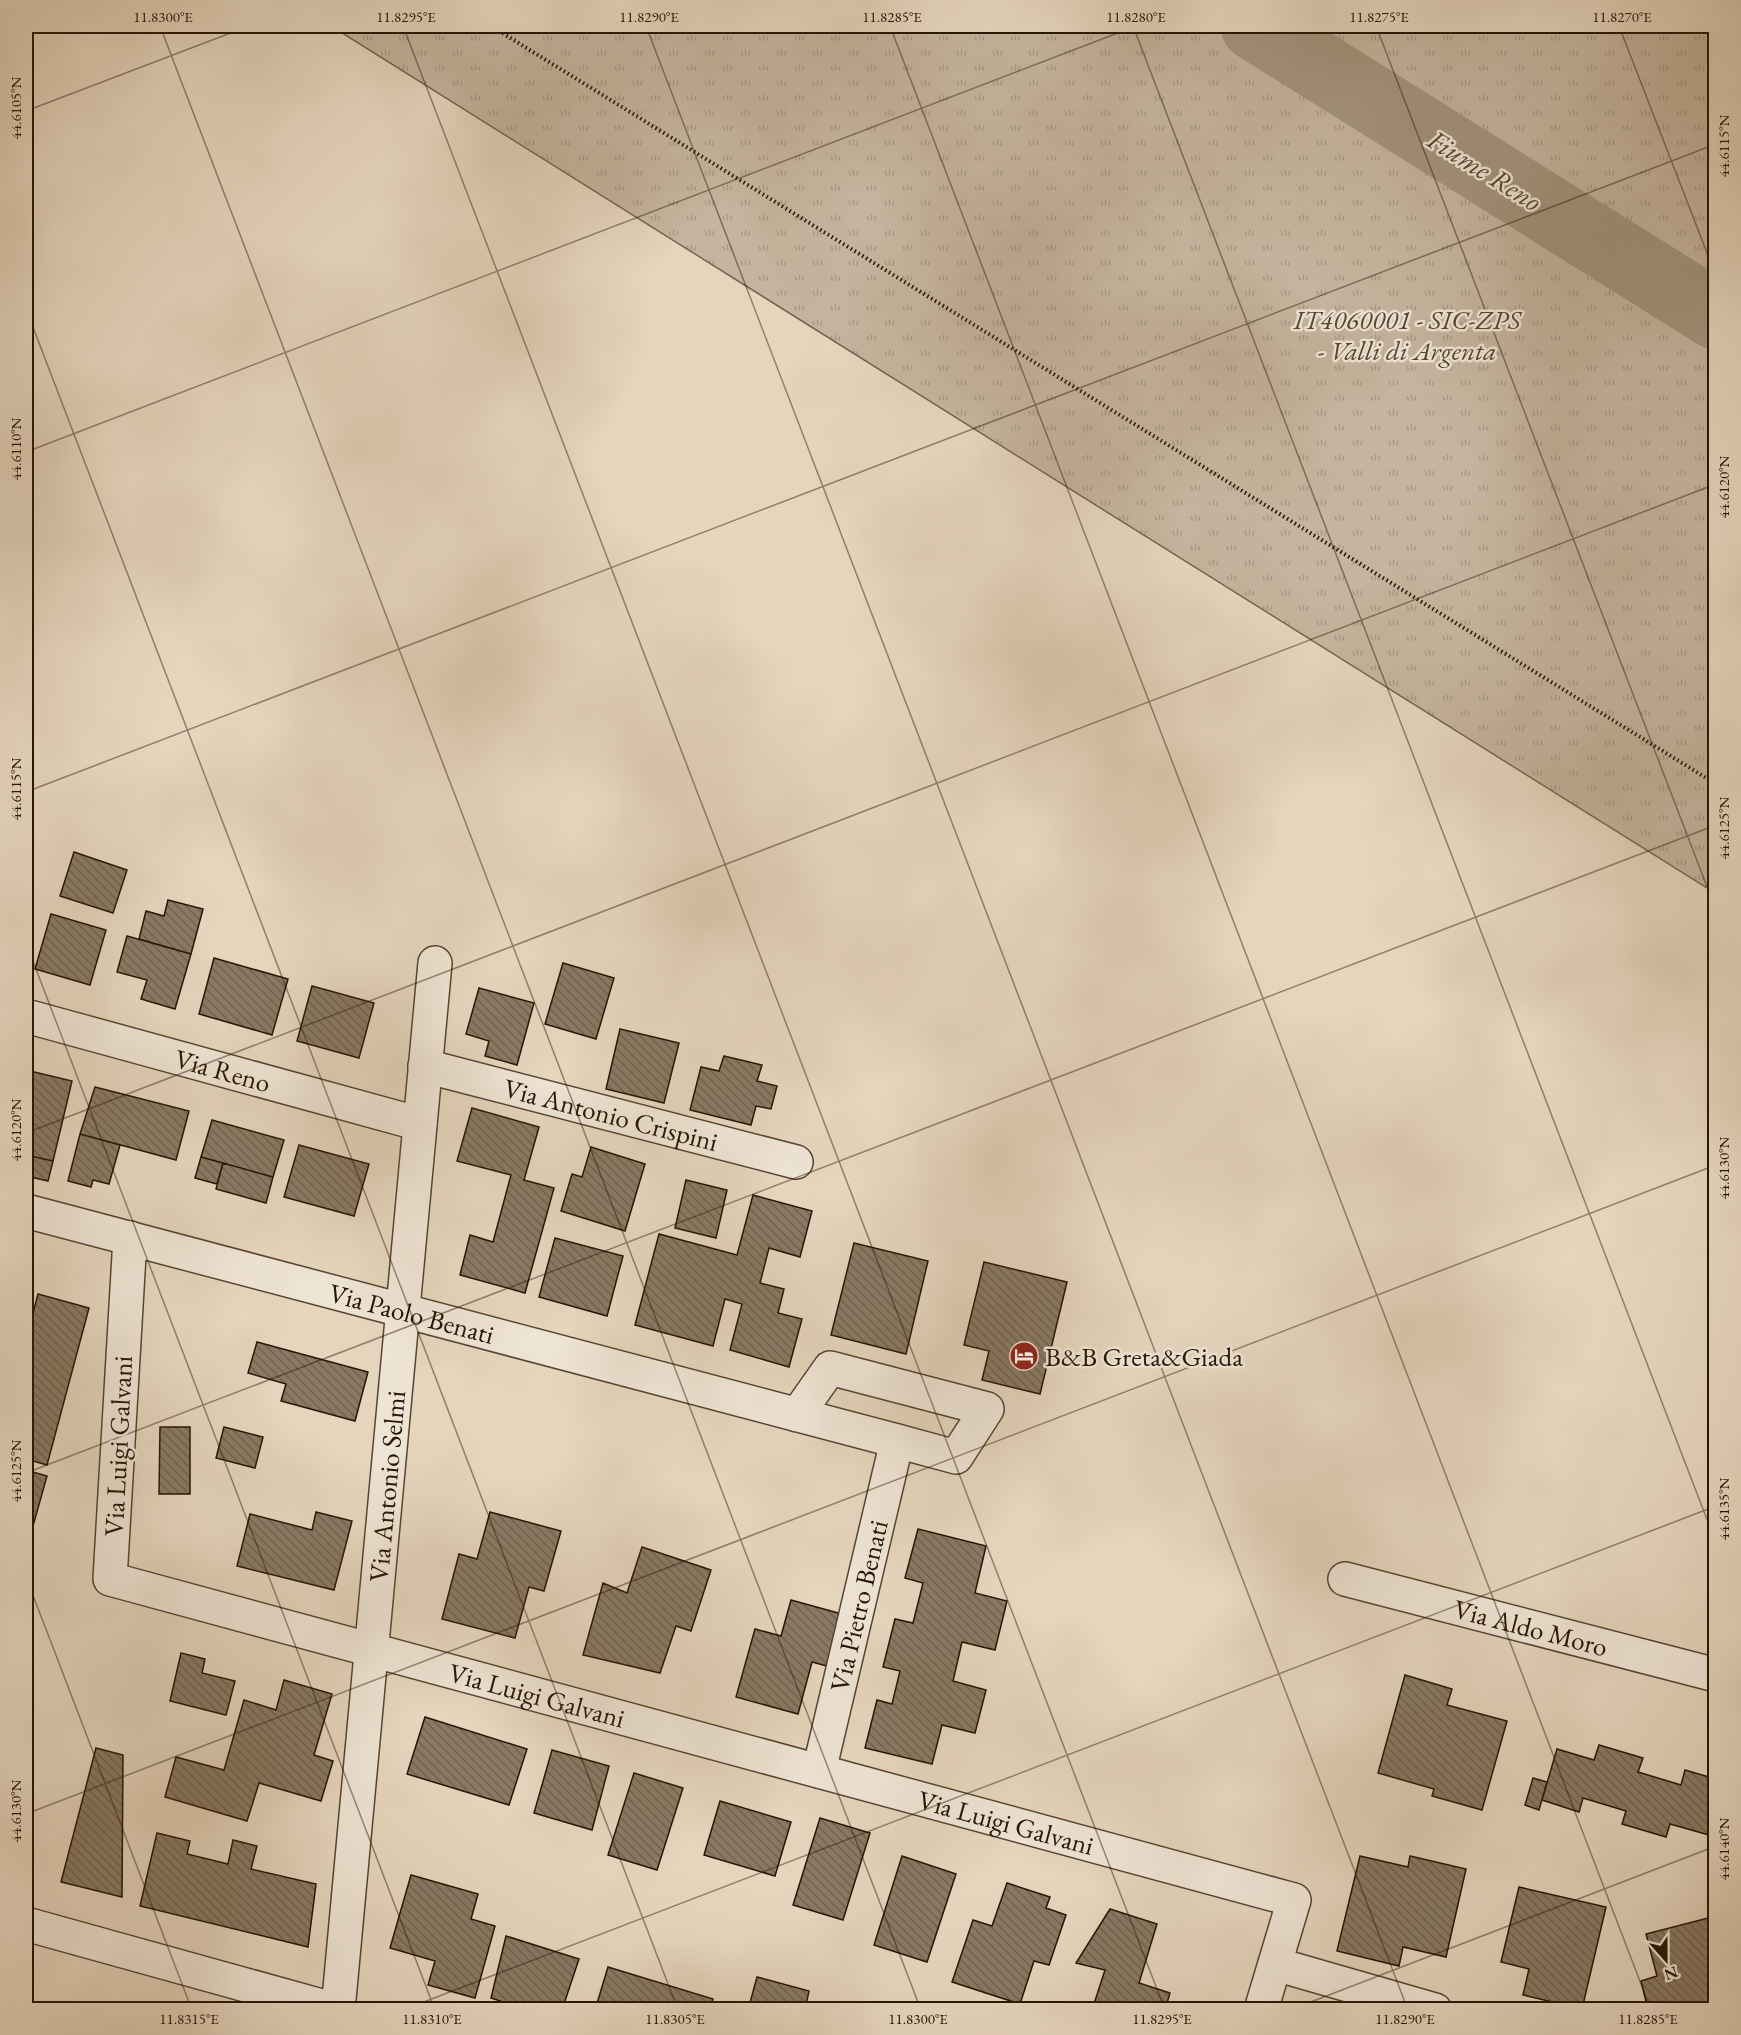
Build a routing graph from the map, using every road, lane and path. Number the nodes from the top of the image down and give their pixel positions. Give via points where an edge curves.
1 (491, 26) edge
2 (1716, 784) edge
3 (435, 963) dead end
4 (26, 1016) edge
5 (425, 1066) junction
6 (420, 1124) junction
7 (796, 1162) dead end
8 (26, 1211) edge
9 (130, 1238) junction
10 (402, 1310) junction
11 (797, 1415) junction
12 (897, 1441) junction
13 (1345, 1579) dead end
14 (371, 1649) junction
15 (1716, 1675) edge
16 (819, 1771) junction
17 (26, 1924) edge
18 (1275, 1964) junction
19 (337, 2010) edge
20 (1261, 2010) edge
21 (1435, 2010) edge

1 - 2 path
3 - 5 street, Via Antonio Selmi
4 - 6 street, Via Reno
5 - 6 street, Via Antonio Selmi
5 - 7 street, Via Antonio Crispini
6 - 10 street, Via Antonio Selmi
8 - 9 street, Via Paolo Benati
9 - 10 street, Via Paolo Benati
9 - 14 street, Via Luigi Galvani via 110,1579
10 - 11 street, Via Paolo Benati
10 - 14 street, Via Antonio Selmi
11 - 12 street, Via Paolo Benati
11 - 12 street, Via Paolo Benati via 830,1368 987,1409 956,1457
12 - 16 street, Via Pietro Benati
13 - 15 street, Via Aldo Moro
14 - 16 street, Via Luigi Galvani
14 - 19 street, Via Antonio Selmi
16 - 18 street, Via Luigi Galvani via 1294,1900
17 - 19 street
18 - 20 street
18 - 21 street

